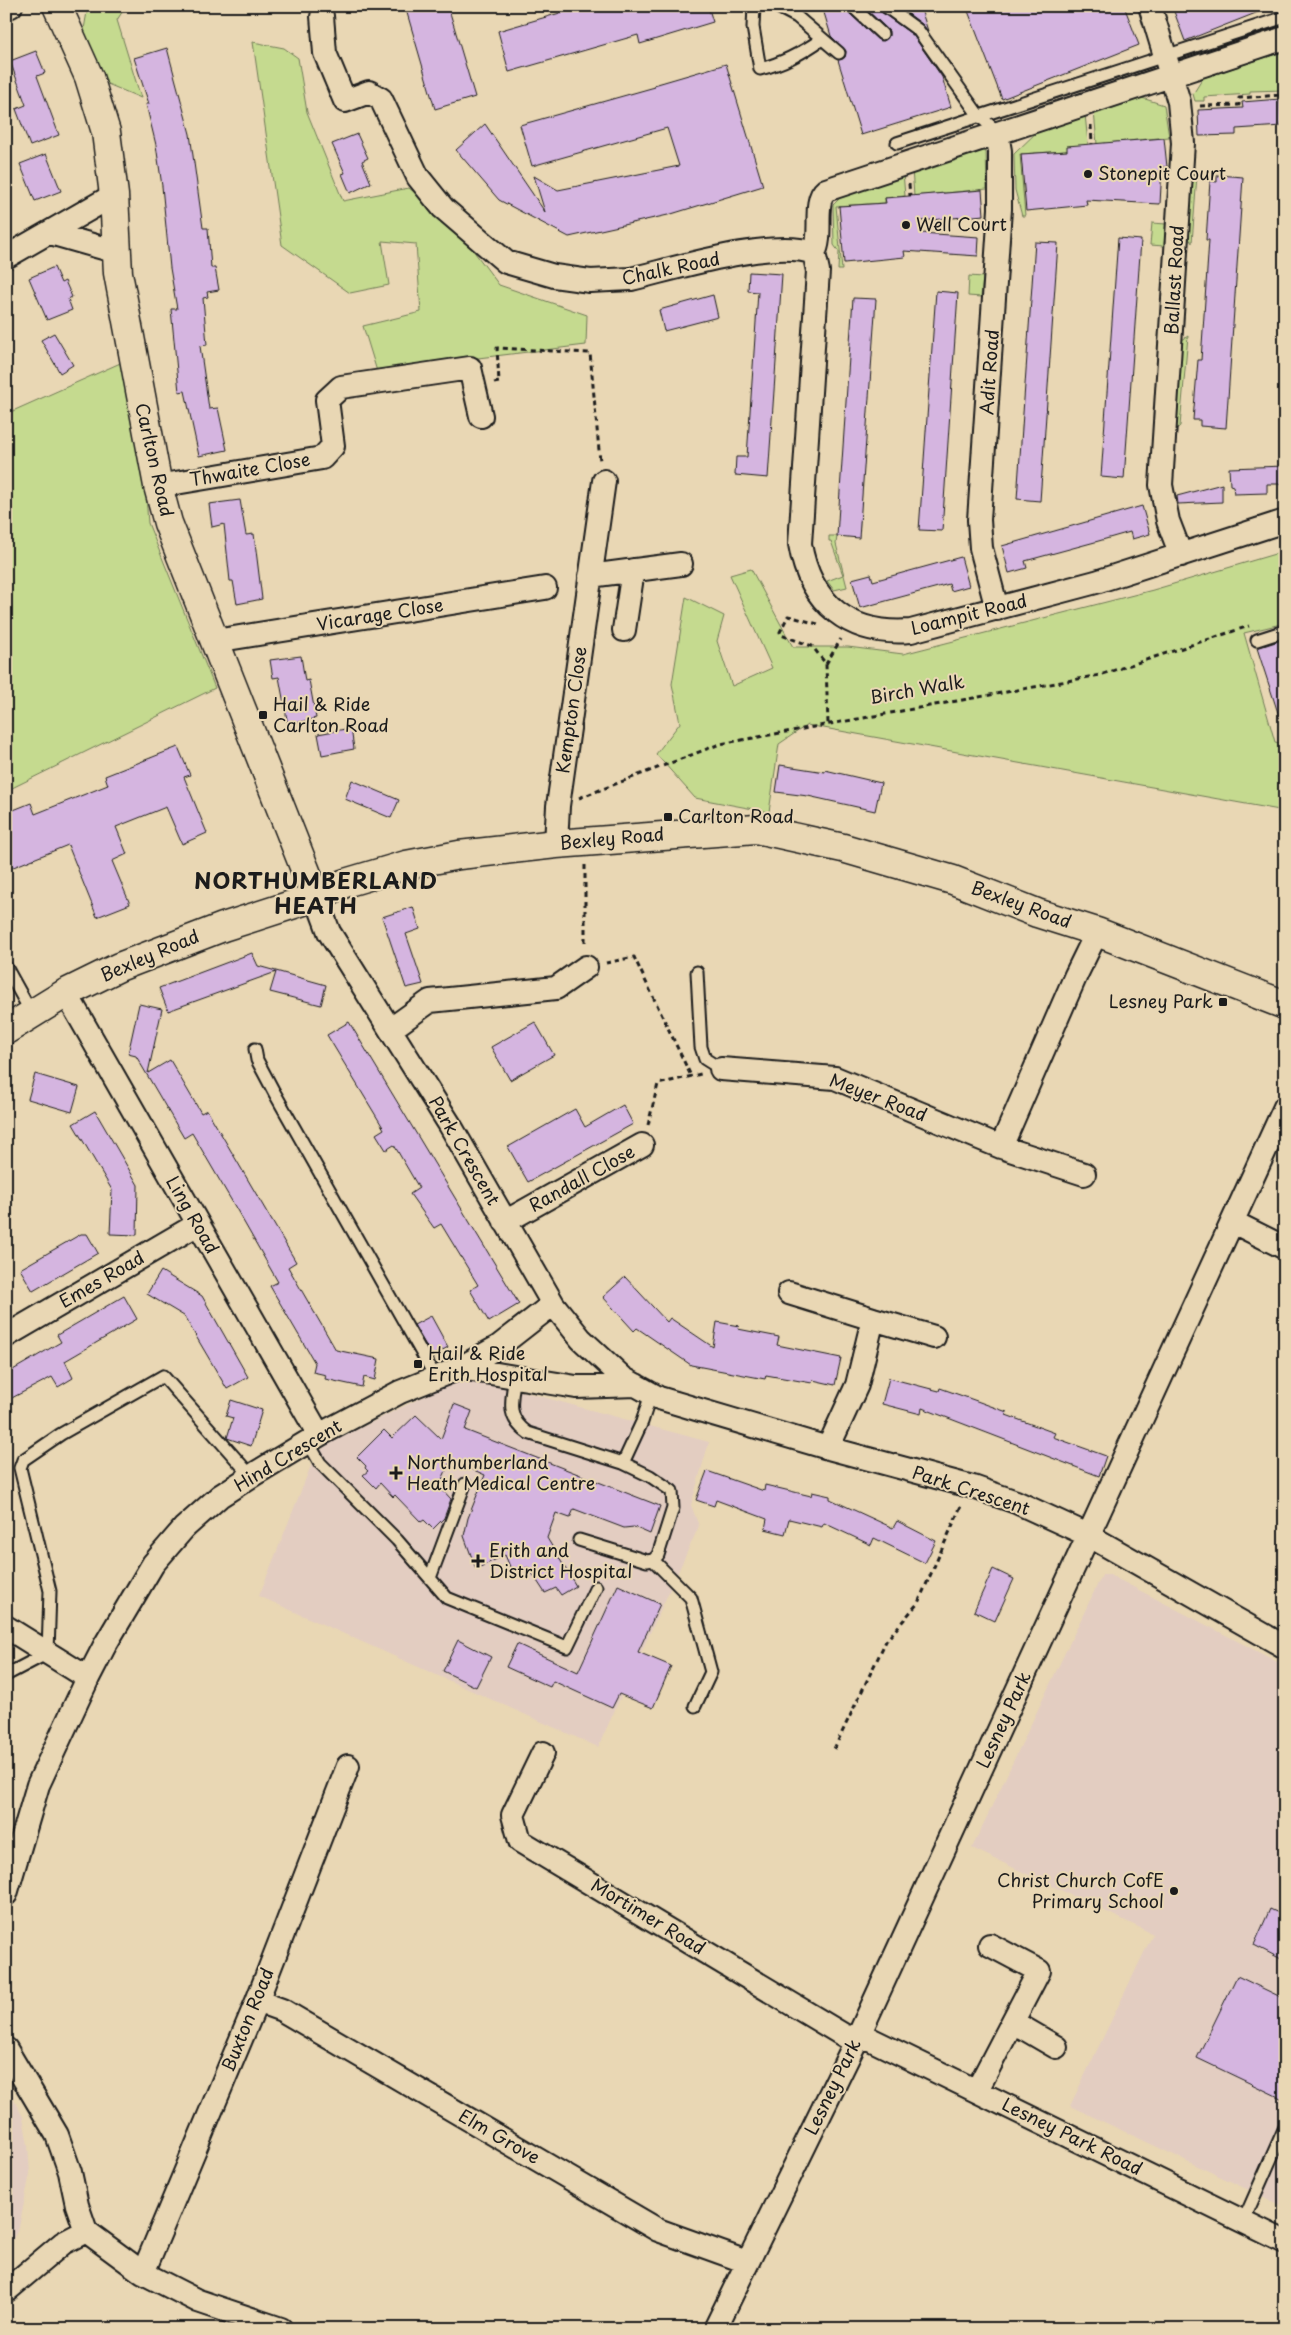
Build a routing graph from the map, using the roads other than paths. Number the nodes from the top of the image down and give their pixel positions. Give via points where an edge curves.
1 (11, 6) edge
2 (57, 6) edge
3 (754, 6) edge
4 (776, 6) edge
5 (852, 6) edge
6 (885, 6) edge
7 (1150, 6) edge
8 (6, 8) edge
9 (322, 16) dead end
10 (1285, 17) edge
11 (882, 34) dead end
12 (1285, 38) edge
13 (822, 39) junction
14 (839, 53) dead end
15 (1170, 77) junction
16 (978, 116) junction
17 (996, 134) junction
18 (897, 143) dead end
19 (114, 195) junction
20 (50, 233) junction
21 (117, 252) junction
22 (814, 253) junction
23 (6, 257) edge
24 (481, 416) dead end
25 (604, 481) road end
26 (158, 486) junction
27 (1285, 521) edge
28 (1181, 555) junction
29 (680, 564) dead end
30 (634, 570) junction
31 (590, 576) junction
32 (545, 588) dead end
33 (996, 608) junction
34 (624, 630) dead end
35 (1285, 631) edge
36 (1257, 640) dead end
37 (215, 642) junction
38 (556, 844) junction
39 (316, 897) junction
40 (1097, 932) junction
41 (6, 967) edge
42 (586, 967) road end
43 (697, 972) dead end
44 (66, 993) junction
45 (1285, 1005) edge
46 (32, 1014) junction
47 (391, 1029) junction
48 (6, 1030) edge
49 (255, 1049) dead end
50 (721, 1069) joint
51 (1285, 1107) edge
52 (642, 1145) road end
53 (1000, 1147) junction
54 (1084, 1174) dead end
55 (505, 1222) junction
56 (1233, 1222) junction
57 (198, 1224) junction
58 (1285, 1248) edge
59 (790, 1293) dead end
60 (553, 1304) junction
61 (873, 1319) junction
62 (6, 1336) edge
63 (934, 1337) dead end
64 (460, 1368) junction
65 (515, 1377) junction
66 (436, 1378) junction
67 (644, 1389) junction
68 (314, 1439) junction
69 (828, 1448) junction
70 (623, 1463) junction
71 (251, 1476) junction
72 (465, 1484) dead end
73 (1088, 1535) junction
74 (579, 1540) dead end
75 (653, 1560) junction
76 (430, 1578) junction
77 (596, 1587) dead end
78 (6, 1627) edge
79 (1285, 1648) edge
80 (48, 1653) junction
81 (6, 1675) edge
82 (88, 1678) junction
83 (695, 1706) dead end
84 (543, 1753) dead end
85 (348, 1766) dead end
86 (6, 1894) edge
87 (990, 1945) dead end
88 (257, 2001) junction
89 (1013, 2022) junction
90 (858, 2037) junction
91 (1056, 2047) dead end
92 (6, 2049) edge
93 (977, 2090) junction
94 (1285, 2127) edge
95 (1243, 2222) junction
96 (86, 2231) junction
97 (1285, 2242) edge
98 (747, 2262) junction
99 (143, 2273) junction
100 (6, 2291) edge
101 (281, 2329) edge
102 (715, 2329) edge

1 - 8 street
2 - 19 main road, Carlton Road via 89,77 106,132
3 - 13 lane via 753,27 760,69 786,61
4 - 13 lane via 796,17
5 - 11 lane
6 - 16 lane via 918,30
7 - 15 street, Ballast Road
9 - 22 street, Chalk Road via 325,53 345,101 369,92 381,99 418,178 443,208 506,262 554,276 590,281 631,279 760,250 801,248
10 - 16 lane
12 - 15 street
13 - 14 lane
15 - 17 street
15 - 28 street, Ballast Road via 1179,102 1183,160 1161,485 1168,520
16 - 17 lane
16 - 18 lane
17 - 22 street via 826,190 819,199 819,244
17 - 33 street, Adit Road via 1000,151 1001,202 979,520 981,548
19 - 20 street
19 - 21 main road, Carlton Road
20 - 21 street
20 - 23 street
21 - 26 main road, Carlton Road via 130,348
22 - 33 street, Loampit Road via 818,271 800,544 809,578 830,607 851,621 876,630 910,631
24 - 26 street, Thwaite Close via 470,368 341,387 327,400 332,446 322,458
25 - 31 street, Kempton Close
26 - 37 main road, Carlton Road via 168,523
27 - 28 street, Loampit Road
28 - 33 street, Loampit Road via 1096,582
29 - 30 street
30 - 31 street
30 - 34 street
31 - 38 street, Kempton Close via 558,806
32 - 37 street, Vicarage Close
35 - 36 lane
37 - 39 main road, Carlton Road
38 - 39 main road, Bexley Road via 406,864 345,883
38 - 40 main road, Bexley Road via 756,829 843,848 953,880 1037,913
39 - 44 main road, Bexley Road via 177,944
39 - 47 street, Park Crescent via 329,932
40 - 45 main road, Bexley Road
40 - 53 street
41 - 46 lane
42 - 47 street via 556,988 430,1001
43 - 50 lane via 701,1047 705,1058
44 - 46 main road, Bexley Road
44 - 57 street, Ling Road
46 - 48 main road, Bexley Road
47 - 55 street, Park Crescent
49 - 66 lane via 256,1060
50 - 53 street, Meyer Road via 835,1078
51 - 56 street, Lesney Park
52 - 55 street, Randall Close
53 - 54 street, Meyer Road
55 - 60 street, Park Crescent
56 - 58 street
56 - 73 street, Lesney Park
57 - 62 street, Emes Road
57 - 68 street, Ling Road
59 - 61 street
60 - 64 street, Hind Crescent via 498,1348
60 - 67 street, Park Crescent via 605,1363
61 - 63 street
61 - 69 street via 857,1386
64 - 65 street, Park Crescent
64 - 66 street, Hind Crescent
65 - 67 street, Park Crescent via 576,1387
65 - 70 lane via 512,1413 519,1427 528,1433
66 - 68 street, Hind Crescent via 400,1392
67 - 69 street, Park Crescent
67 - 70 lane via 642,1422
68 - 71 street, Hind Crescent
68 - 76 lane via 320,1463
69 - 73 street, Park Crescent via 969,1486 1016,1502
70 - 75 lane via 672,1491 673,1508 658,1555
71 - 80 lane via 163,1376 61,1434 23,1460 20,1468 50,1591
71 - 82 street, Hind Crescent via 220,1496 184,1528 153,1564
72 - 76 lane
73 - 79 street, Park Crescent
73 - 90 street, Lesney Park
74 - 75 lane via 647,1561
75 - 83 lane via 691,1598 711,1672
76 - 77 lane via 447,1598 567,1647
78 - 80 street
80 - 81 lane
80 - 82 street
82 - 86 street, Hind Crescent via 38,1785
84 - 90 street, Mortimer Road via 513,1815 520,1841 845,2036
85 - 88 street, Buxton Road
87 - 89 street via 1039,1971
88 - 98 street, Elm Grove via 282,2010 658,2230
88 - 99 street, Buxton Road
89 - 91 street
89 - 93 street
90 - 93 street, Lesney Park Road via 870,2039
90 - 98 street, Lesney Park
92 - 96 street via 57,2134
93 - 95 street, Lesney Park Road
94 - 95 lane
95 - 97 street, Lesney Park Road
96 - 99 street
96 - 100 street via 63,2243
98 - 102 street, Lesney Park
99 - 101 street via 198,2301

